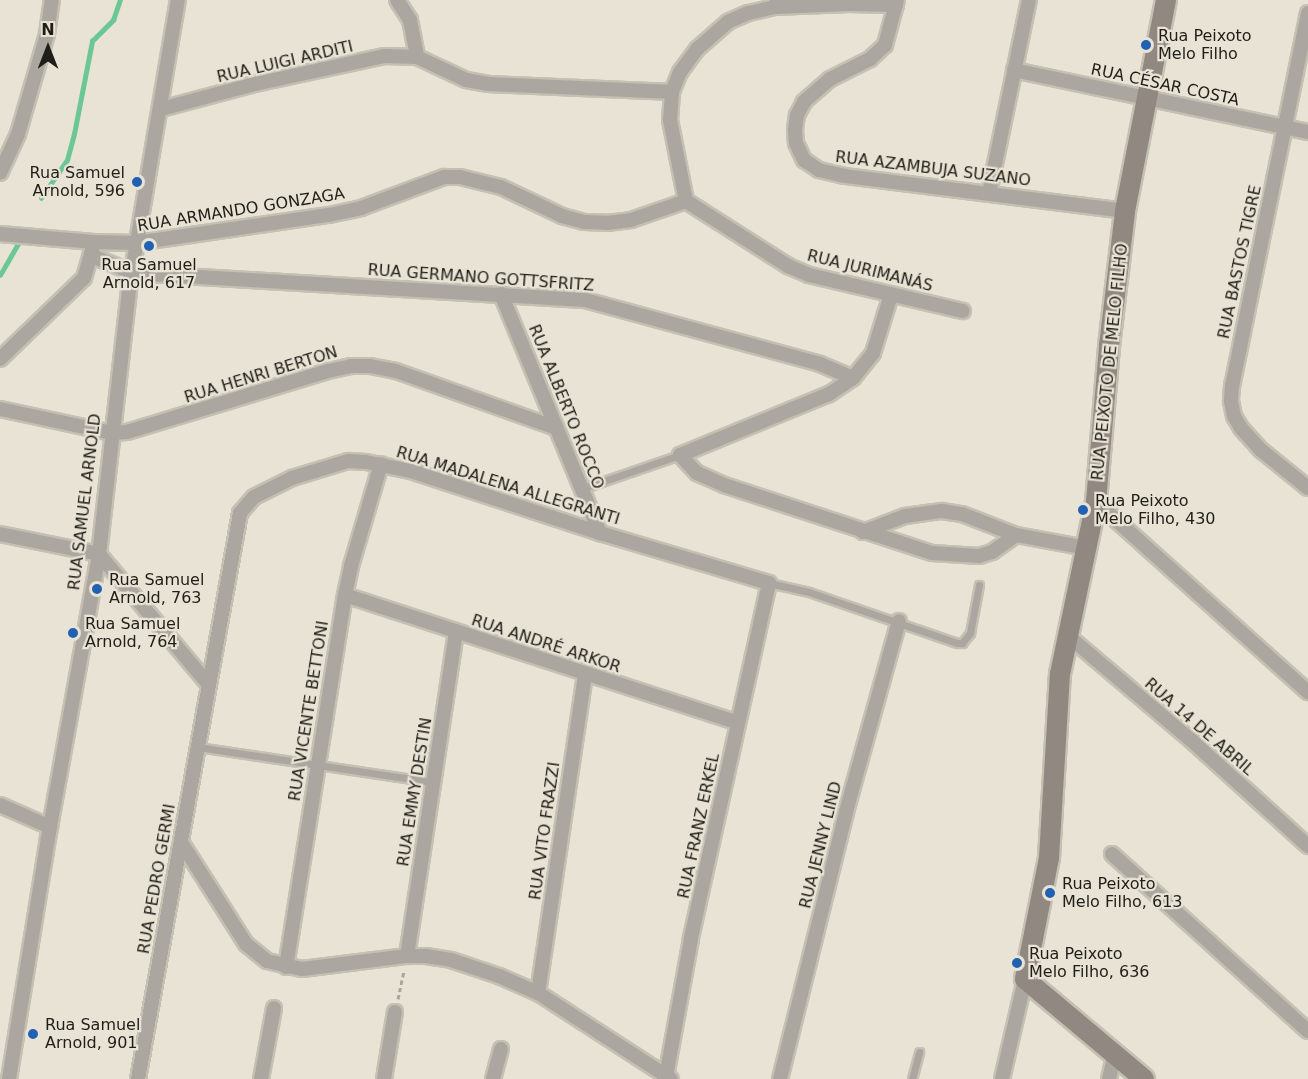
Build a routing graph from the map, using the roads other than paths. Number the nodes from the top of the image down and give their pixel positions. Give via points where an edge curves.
1 (52, 0) edge
2 (178, 0) edge
3 (397, 0) edge
4 (1029, 0) edge
5 (1166, 0) edge
6 (776, 3) edge
7 (896, 3) edge
8 (1308, 13) edge
9 (417, 57) junction
10 (1014, 70) junction
11 (672, 92) junction
12 (1146, 97) junction
13 (161, 109) junction
14 (1285, 128) junction
15 (1308, 132) edge
16 (0, 173) edge
17 (989, 193) junction
18 (686, 201) junction
19 (1125, 211) junction
20 (0, 234) edge
21 (94, 242) junction
22 (136, 243) junction
23 (92, 256) junction
24 (132, 272) junction
25 (501, 294) junction
26 (891, 296) junction
27 (963, 311) dead end
28 (0, 359) edge
29 (853, 378) junction
30 (0, 409) edge
31 (556, 428) junction
32 (112, 433) junction
33 (680, 454) junction
34 (381, 464) junction
35 (1308, 488) edge
36 (581, 489) junction
37 (1096, 502) junction
38 (600, 532) junction
39 (863, 532) junction
40 (0, 534) edge
41 (1016, 535) junction
42 (1086, 548) junction
43 (99, 555) junction
44 (770, 583) junction
45 (979, 585) dead end
46 (345, 595) junction
47 (899, 621) junction
48 (456, 633) junction
49 (1066, 635) junction
50 (585, 674) junction
51 (208, 684) junction
52 (1308, 692) edge
53 (738, 723) junction
54 (197, 747) junction
55 (317, 765) junction
56 (433, 782) junction
57 (0, 805) edge
58 (50, 828) junction
59 (181, 843) junction
60 (1308, 846) edge
61 (1112, 854) dead end
62 (407, 956) junction
63 (286, 967) junction
64 (1025, 979) junction
65 (538, 993) junction
66 (274, 1008) dead end
67 (395, 1012) road end
68 (1308, 1031) edge
69 (501, 1049) dead end
70 (919, 1052) dead end
71 (1115, 1052) junction
72 (668, 1078) edge
73 (9, 1079) edge
74 (138, 1079) edge
75 (261, 1079) edge
76 (384, 1079) edge
77 (493, 1079) edge
78 (780, 1079) edge
79 (912, 1079) edge
80 (1002, 1079) edge
81 (1109, 1079) edge
82 (1144, 1079) edge

1 - 16 street via 47,34 18,134
2 - 13 street, RUA SAMUEL ARNOLD
3 - 9 street via 410,20
4 - 10 street
5 - 12 street, RUA PEIXOTO DE MELO FILHO
6 - 7 street
6 - 11 street via 728,22 697,49 680,72
7 - 17 street, RUA AZAMBUJA SUZANO via 885,45 870,59 830,79 804,102 795,130 804,160 819,170 845,176
8 - 14 street, RUA BASTOS TIGRE
9 - 11 street via 466,80 489,84
9 - 13 street, RUA LUIGI ARDITI via 385,56
10 - 12 street, RUA CÉSAR COSTA
10 - 17 street
11 - 18 street via 670,120
12 - 14 street, RUA CÉSAR COSTA
12 - 19 street, RUA PEIXOTO DE MELO FILHO
13 - 22 street, RUA SAMUEL ARNOLD
14 - 15 street, RUA CÉSAR COSTA
14 - 35 street, RUA BASTOS TIGRE via 1231,400 1241,428 1261,450
17 - 19 street, RUA AZAMBUJA SUZANO
18 - 22 street, RUA ARMANDO GONZAGA via 632,219 584,222 562,216 501,187 479,180 444,177 361,208 329,215
18 - 26 street, RUA JURIMANÁS via 788,266
19 - 37 street, RUA PEIXOTO DE MELO FILHO
20 - 21 street, RUA ARMANDO GONZAGA
21 - 22 street, RUA ARMANDO GONZAGA
21 - 23 street
22 - 24 street, RUA SAMUEL ARNOLD
23 - 24 street, RUA GERMANO GOTTSFRITZ
23 - 28 street via 84,278
24 - 25 street, RUA GERMANO GOTTSFRITZ
24 - 32 street, RUA SAMUEL ARNOLD
25 - 29 street, RUA GERMANO GOTTSFRITZ via 585,300 616,307 820,364
25 - 31 street, RUA ALBERTO ROCCO
26 - 27 street, RUA JURIMANÁS
26 - 29 street via 873,353
29 - 33 street via 829,394
30 - 32 street
31 - 32 street, RUA HENRI BERTON via 396,371 351,366 127,432
31 - 36 street, RUA ALBERTO ROCCO
32 - 43 street, RUA SAMUEL ARNOLD
33 - 36 lane
33 - 39 street via 697,473 708,478
34 - 38 street, RUA MADALENA ALLEGRANTI
34 - 46 street, RUA VICENTE BETTONI
34 - 51 street, RUA MADALENA ALLEGRANTI via 348,461 319,468 254,497 244,506 235,532
36 - 38 street, RUA ALBERTO ROCCO
37 - 42 street, RUA PEIXOTO DE MELO FILHO
37 - 52 street
38 - 44 street, RUA MADALENA ALLEGRANTI
39 - 41 street via 905,516 942,511 962,514
39 - 41 street via 932,553 980,556
40 - 43 street
41 - 42 street
42 - 49 street, RUA PEIXOTO DE MELO FILHO
43 - 51 street
43 - 58 street, RUA SAMUEL ARNOLD
44 - 47 lane
44 - 53 street, RUA FRANZ ERKEL
45 - 47 lane via 970,633 962,643 950,642
46 - 48 street, RUA ANDRÉ ARKOR
46 - 55 street, RUA VICENTE BETTONI
47 - 78 street, RUA JENNY LIND via 846,812
48 - 50 street, RUA ANDRÉ ARKOR
48 - 56 street, RUA EMMY DESTIN
49 - 60 street, RUA 14 DE ABRIL via 1191,740
49 - 64 street, RUA PEIXOTO DE MELO FILHO via 1056,716 1049,858
50 - 53 street, RUA ANDRÉ ARKOR
50 - 65 street, RUA VITO FRAZZI
51 - 54 street, RUA PEDRO GERMI
53 - 72 street, RUA FRANZ ERKEL via 691,939
54 - 55 lane
54 - 59 street, RUA PEDRO GERMI
55 - 56 lane
55 - 63 street, RUA VICENTE BETTONI
56 - 62 street, RUA EMMY DESTIN
57 - 58 street
58 - 73 street, RUA SAMUEL ARNOLD
59 - 63 street via 246,945 267,961
59 - 74 street, RUA PEDRO GERMI
61 - 68 street
62 - 63 street via 338,966
62 - 65 street via 451,960
64 - 71 street
64 - 80 street, RUA PEIXOTO DE MELO FILHO
65 - 72 street
66 - 75 street
67 - 76 street
69 - 77 street
70 - 79 lane
71 - 81 street
71 - 82 street

